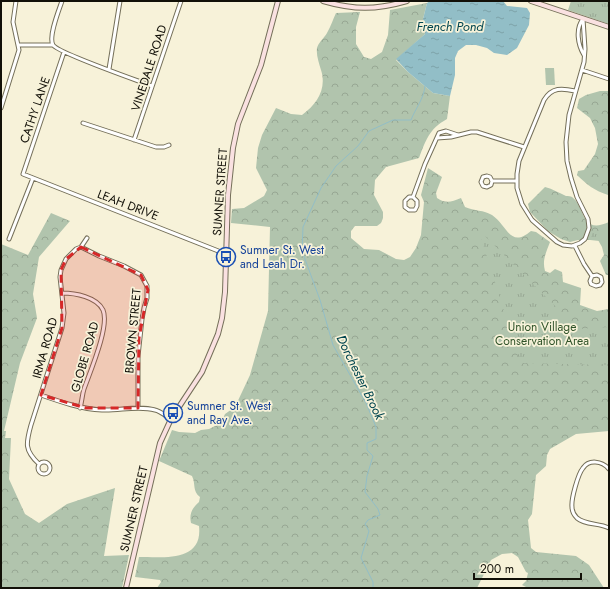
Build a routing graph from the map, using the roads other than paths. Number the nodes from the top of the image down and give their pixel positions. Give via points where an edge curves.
1 (16, 1) edge
2 (62, 1) edge
3 (120, 1) edge
4 (181, 1) edge
5 (278, 1) edge
6 (323, 1) edge
7 (407, 1) edge
8 (532, 1) edge
9 (583, 19) junction
10 (609, 27) edge
11 (52, 45) junction
12 (19, 46) junction
13 (64, 52) junction
14 (109, 69) junction
15 (582, 70) junction
16 (609, 79) edge
17 (152, 86) junction
18 (575, 91) junction
19 (1, 108) edge
20 (83, 123) dead end
21 (458, 135) junction
22 (437, 138) junction
23 (134, 140) junction
24 (169, 145) dead end
25 (524, 147) junction
26 (23, 174) joint
27 (33, 178) junction
28 (492, 181) dead end
29 (517, 181) junction
30 (413, 197) junction
31 (87, 238) dead end
32 (9, 239) dead end
33 (575, 246) junction
34 (81, 247) junction
35 (226, 254) junction
36 (592, 276) dead end
37 (62, 293) junction
38 (41, 395) junction
39 (80, 408) junction
40 (138, 408) junction
41 (171, 419) junction
42 (39, 464) junction
43 (609, 469) edge
44 (609, 528) edge
45 (126, 588) edge

1 - 12 street via 13,22
2 - 11 street
3 - 14 street
4 - 17 street, VINEDALE ROAD
5 - 35 main road, SUMNER STREET via 261,64 235,133 230,166
6 - 7 main road via 350,8 372,8
8 - 9 main road
9 - 10 main road
9 - 15 street via 578,24 584,55
11 - 12 street
11 - 13 street
12 - 19 street
13 - 14 street
13 - 26 street, CATHY LANE
14 - 17 street
15 - 16 street
15 - 18 street
17 - 23 street, VINEDALE ROAD
18 - 25 street via 559,89 547,95
18 - 33 street via 567,127 567,161 574,190 590,228 585,239
20 - 23 street
21 - 22 street
21 - 22 street via 443,131
21 - 25 street via 477,132
22 - 30 street via 423,167
23 - 24 street via 156,147
25 - 29 street
26 - 27 street, LEAH DRIVE
27 - 32 street
27 - 35 street, LEAH DRIVE
28 - 29 street
29 - 33 street via 522,204 532,220 560,244
30 - 30 street via 418,206 415,210 409,210 405,207 404,201
31 - 34 street, IRMA ROAD
33 - 36 street
34 - 37 street, IRMA ROAD via 66,259 61,270
34 - 40 street, BROWN STREET via 141,275 147,286 138,356
35 - 41 main road, SUMNER STREET via 225,292 218,334 202,372
37 - 38 street, IRMA ROAD via 62,328
37 - 39 street, GLOBE ROAD via 85,296 99,305 104,315 102,335
38 - 39 street
38 - 42 street, IRMA ROAD via 27,440 27,447
39 - 40 street
40 - 41 street via 156,410
41 - 45 main road, SUMNER STREET via 160,443
42 - 42 street via 40,473 49,472 50,465 47,462
43 - 44 street via 604,464 596,462 590,462 584,467 572,506 579,519

